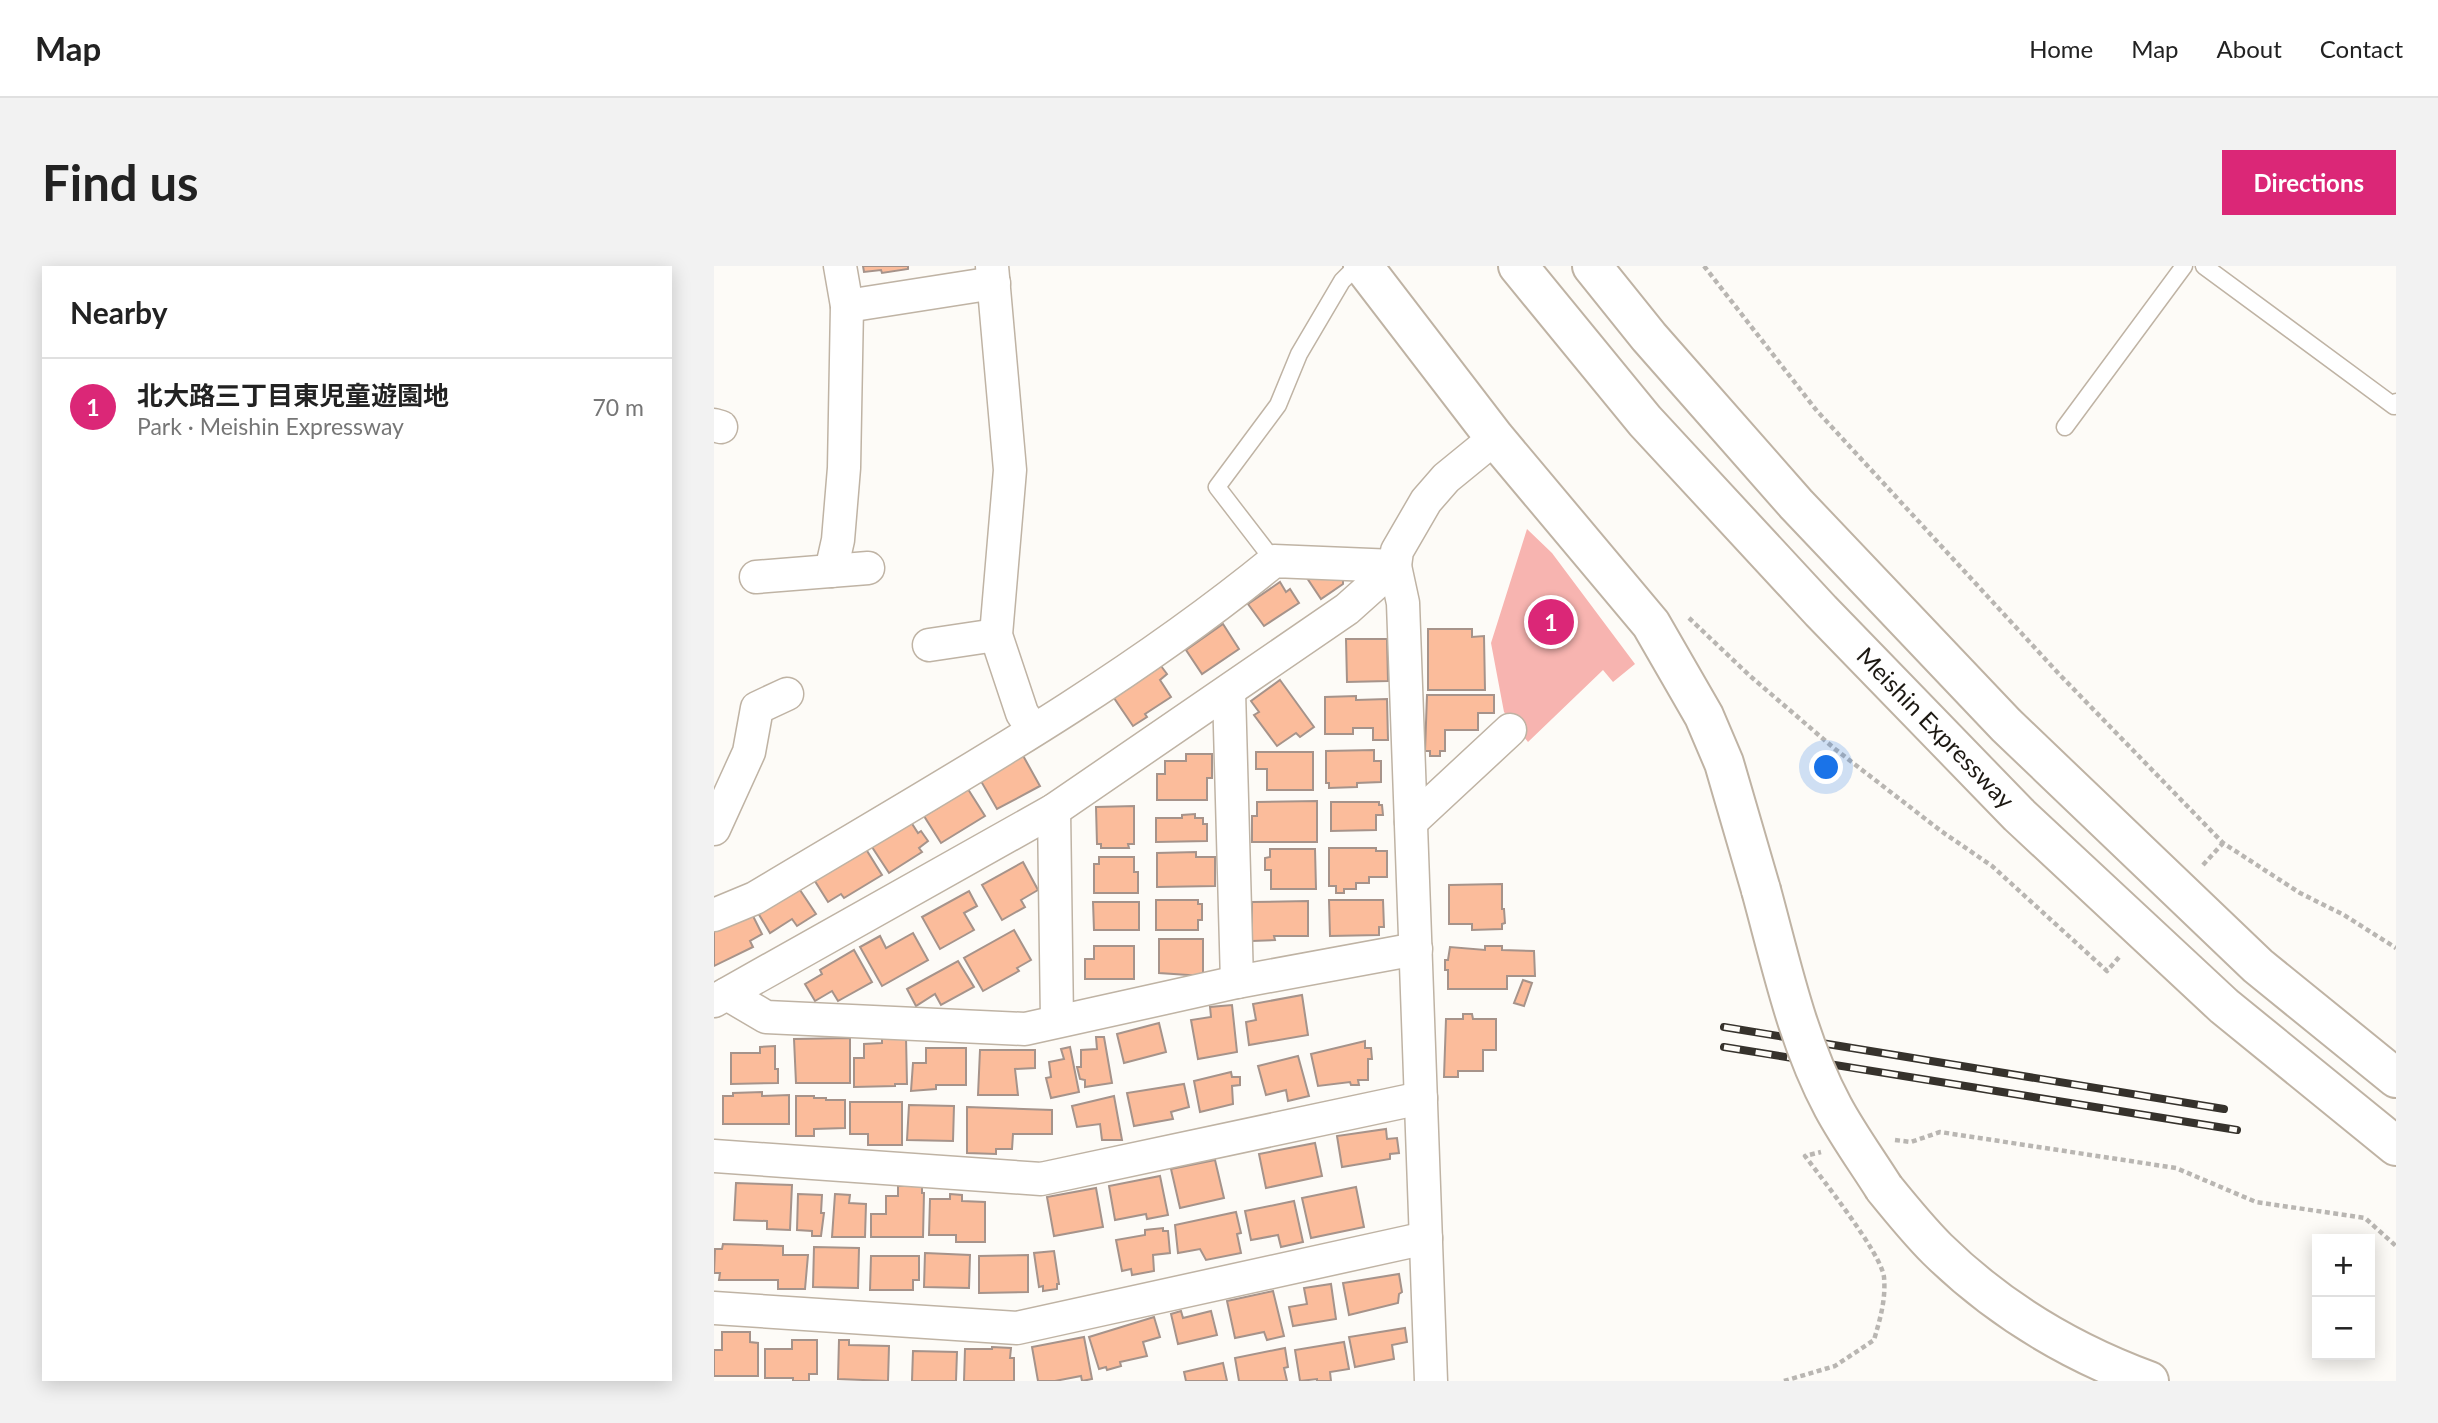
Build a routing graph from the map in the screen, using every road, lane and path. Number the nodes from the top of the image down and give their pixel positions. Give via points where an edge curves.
1 (840, 266) edge
2 (1357, 266) edge
3 (1363, 266) edge
4 (1518, 266) edge
5 (1592, 266) edge
6 (1704, 266) edge
7 (2184, 266) edge
8 (2204, 266) edge
9 (993, 275) edge
10 (847, 306) junction
11 (2396, 402) edge
12 (2065, 427) dead end
13 (1495, 438) junction
14 (1274, 561) junction
15 (1395, 566) junction
16 (868, 568) dead end
17 (831, 571) junction
18 (756, 577) dead end
19 (1682, 611) dead end
20 (996, 635) junction
21 (929, 645) dead end
22 (1229, 691) junction
23 (788, 694) dead end
24 (1033, 730) junction
25 (1510, 730) dead end
26 (1054, 810) junction
27 (1411, 821) junction
28 (714, 829) edge
29 (2223, 843) junction
30 (2203, 865) dead end
31 (714, 915) edge
32 (2396, 948) edge
33 (1416, 949) junction
34 (2122, 954) dead end
35 (1237, 982) junction
36 (720, 997) edge
37 (1057, 1021) junction
38 (2396, 1078) edge
39 (1421, 1098) junction
40 (1890, 1139) dead end
41 (2396, 1146) edge
42 (1830, 1150) dead end
43 (714, 1156) edge
44 (1426, 1238) junction
45 (2396, 1245) edge
46 (714, 1308) edge
47 (1431, 1381) edge
48 (1784, 1381) edge
49 (2149, 1381) edge

1 - 10 street
2 - 14 lane via 1342,281 1299,354 1278,405 1217,486
3 - 13 main road
4 - 41 main road, Meishin Expressway via 1645,421 2019,815 2224,1006
5 - 38 main road via 1796,504 2006,725 2258,966
6 - 29 path via 1817,411 2059,674
7 - 12 lane
8 - 11 lane via 2394,406
9 - 10 street
9 - 20 street via 1010,470
10 - 17 street via 844,468
13 - 15 street via 1426,501 1397,551
13 - 49 main road, bridge via 1651,624 1704,716 1724,763 1790,997 1816,1070 1833,1108 1884,1188 1937,1249 2010,1310 2107,1366
14 - 15 street
14 - 24 street via 1214,610
15 - 22 street via 1348,609
15 - 27 street via 1404,603
16 - 17 street
17 - 18 street
19 - 34 path via 1835,749 1992,866 2107,971
20 - 21 street
20 - 24 street via 1022,713
22 - 26 street
22 - 35 street
23 - 28 street via 757,708 749,752
24 - 31 street via 755,898
25 - 27 street
26 - 36 street
26 - 37 street
27 - 33 street
29 - 30 path
29 - 32 path
33 - 35 street
33 - 39 street
35 - 37 street
36 - 37 street via 766,1017 1025,1029
39 - 43 street via 1041,1179
39 - 44 street
40 - 45 path via 1911,1142 1940,1132 2176,1168 2256,1202 2365,1218
42 - 48 path via 1805,1156 1884,1273 1885,1300 1874,1340 1835,1366
44 - 46 street via 1017,1328
44 - 47 street

